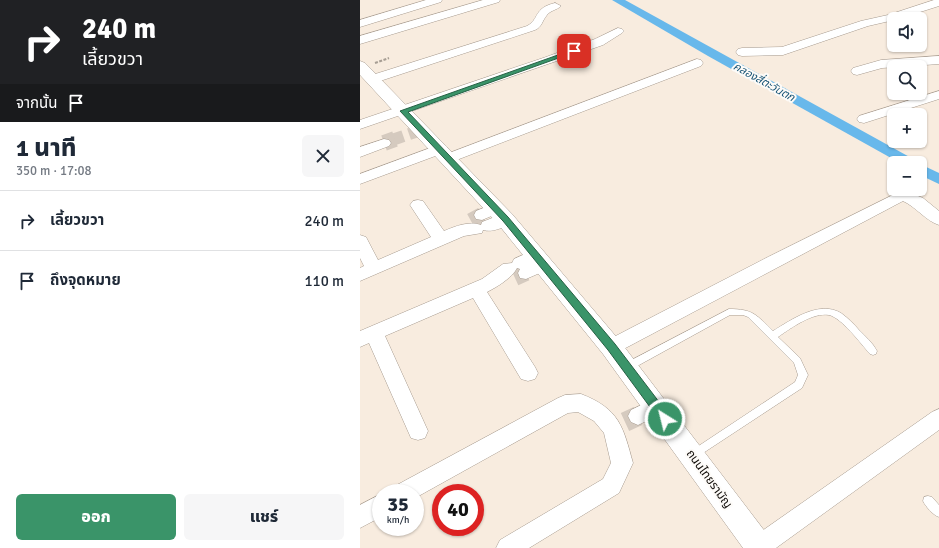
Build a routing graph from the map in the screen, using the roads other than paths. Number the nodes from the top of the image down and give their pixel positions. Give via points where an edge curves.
1 (437, 0) edge
2 (495, 0) edge
3 (939, 2) edge
4 (555, 6) dead end
5 (360, 24) edge
6 (618, 31) dead end
7 (360, 40) edge
8 (742, 52) dead end
9 (939, 60) edge
10 (697, 63) dead end
11 (857, 71) dead end
12 (366, 72) edge
13 (939, 95) edge
14 (403, 111) junction
15 (864, 119) dead end
16 (360, 126) edge
17 (384, 143) tunnel mouth
18 (360, 152) edge
19 (445, 154) junction
20 (360, 179) edge
21 (418, 205) dead end
22 (939, 219) edge
23 (483, 221) junction
24 (441, 240) junction
25 (360, 241) edge
26 (524, 267) junction
27 (367, 272) edge
28 (482, 286) junction
29 (367, 336) edge
30 (772, 336) junction
31 (611, 347) junction
32 (873, 351) dead end
33 (627, 367) junction
34 (528, 373) dead end
35 (633, 418) junction
36 (939, 418) edge
37 (418, 431) dead end
38 (692, 456) junction
39 (419, 484) edge
40 (928, 501) dead end
41 (372, 510) edge
42 (939, 512) edge
43 (360, 517) edge
44 (759, 547) edge
45 (508, 548) edge

1 - 5 street
2 - 7 street
3 - 8 street via 890,18 864,23 783,51
4 - 12 street via 541,14 538,23 532,28
6 - 14 street via 599,42
9 - 11 street via 881,64
10 - 19 street
12 - 14 street, ถนนไทยรามัญ
13 - 15 street
14 - 16 street
14 - 19 street, ถนนไทยรามัญ
17 - 18 street
19 - 20 street
19 - 23 street, ถนนไทยรามัญ
21 - 24 street
22 - 31 street via 918,202 903,195
23 - 24 street
23 - 26 street, ถนนไทยรามัญ
24 - 27 street
25 - 27 street
26 - 28 street
26 - 31 street, ถนนไทยรามัญ
28 - 29 street
28 - 34 street
29 - 37 street
30 - 32 lane via 804,317 820,311 836,314
30 - 33 lane via 751,315 729,312
30 - 38 lane via 797,361 803,375 799,385
31 - 33 street, ถนนไทยรามัญ
33 - 35 street, ถนนไทยรามัญ
35 - 38 street, ถนนไทยรามัญ
35 - 39 street via 600,414 581,403 565,404
35 - 45 street via 622,464 611,486
36 - 44 street
38 - 44 street, ถนนไทยรามัญ
40 - 42 lane
41 - 43 street

